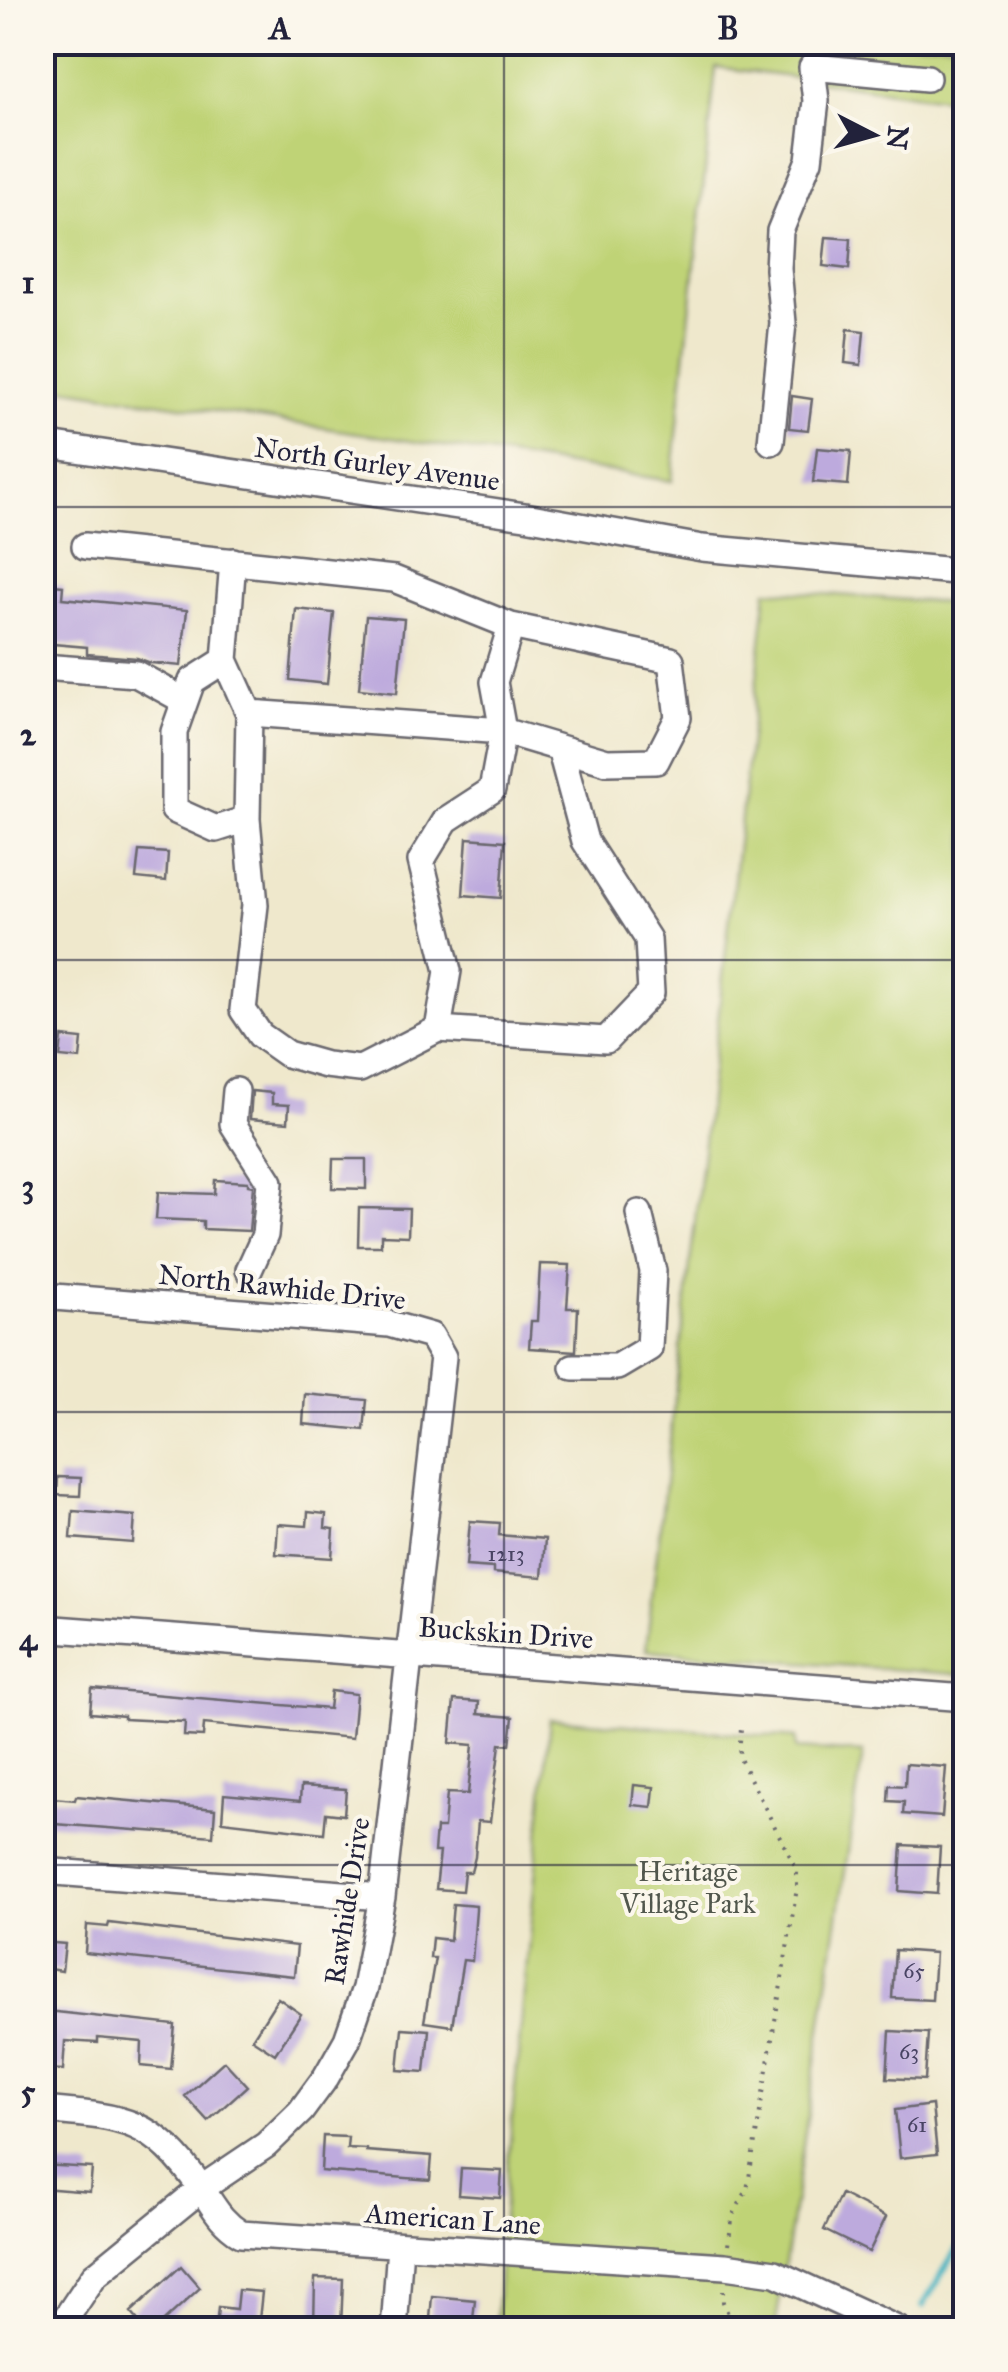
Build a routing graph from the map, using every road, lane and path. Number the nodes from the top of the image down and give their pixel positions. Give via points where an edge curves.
1 (927, 78) dead end
2 (771, 442) dead end
3 (42, 444) edge
4 (85, 546) dead end
5 (233, 561) junction
6 (966, 572) edge
7 (510, 626) junction
8 (225, 660) junction
9 (42, 667) edge
10 (185, 702) junction
11 (249, 713) junction
12 (502, 731) junction
13 (560, 748) junction
14 (247, 819) junction
15 (438, 1029) junction
16 (236, 1092) dead end
17 (639, 1212) dead end
18 (249, 1270) dead end
19 (42, 1296) edge
20 (573, 1368) dead end
21 (42, 1628) edge
22 (411, 1656) junction
23 (966, 1698) edge
24 (741, 1727) dead end
25 (42, 1872) edge
26 (382, 1897) junction
27 (42, 2110) edge
28 (202, 2188) junction
29 (400, 2246) junction
30 (728, 2247) dead end
31 (723, 2285) dead end
32 (58, 2330) edge
33 (394, 2330) edge
34 (735, 2330) edge
35 (898, 2330) edge

1 - 2 street via 812,67 816,101 809,160 780,231 782,323
3 - 6 street, North Gurley Avenue via 702,548
4 - 5 street
5 - 7 street via 394,579
5 - 8 street
7 - 12 street via 494,682
7 - 13 street via 671,660 678,718 656,761 607,762
8 - 10 street via 192,682
8 - 11 street
9 - 10 street via 136,674
10 - 14 street via 174,732 174,810 216,828
11 - 12 street
11 - 14 street
12 - 13 street
12 - 15 street via 492,790 446,820 421,861 448,971
13 - 15 street via 585,842 648,939 651,992 606,1040
14 - 15 street via 254,905 243,1010 260,1035 288,1054 360,1069
16 - 18 street via 233,1124 270,1182 265,1235
17 - 20 street via 653,1271 649,1348 617,1367
19 - 22 street, North Rawhide Drive via 389,1324 431,1336 443,1357 442,1380
21 - 22 street, Buckskin Drive
22 - 23 street, Buckskin Drive
22 - 26 street, Rawhide Drive
24 - 30 path via 739,1757 797,1870 798,1888 747,2190 733,2216
25 - 26 street
26 - 28 street, Rawhide Drive via 366,1988 326,2077 266,2145
27 - 28 street, American Lane via 127,2120 152,2132
28 - 29 street, American Lane via 224,2224 242,2234
28 - 32 street, Rawhide Drive via 94,2276
29 - 33 street
29 - 35 street, American Lane via 775,2273
31 - 34 path via 722,2302

